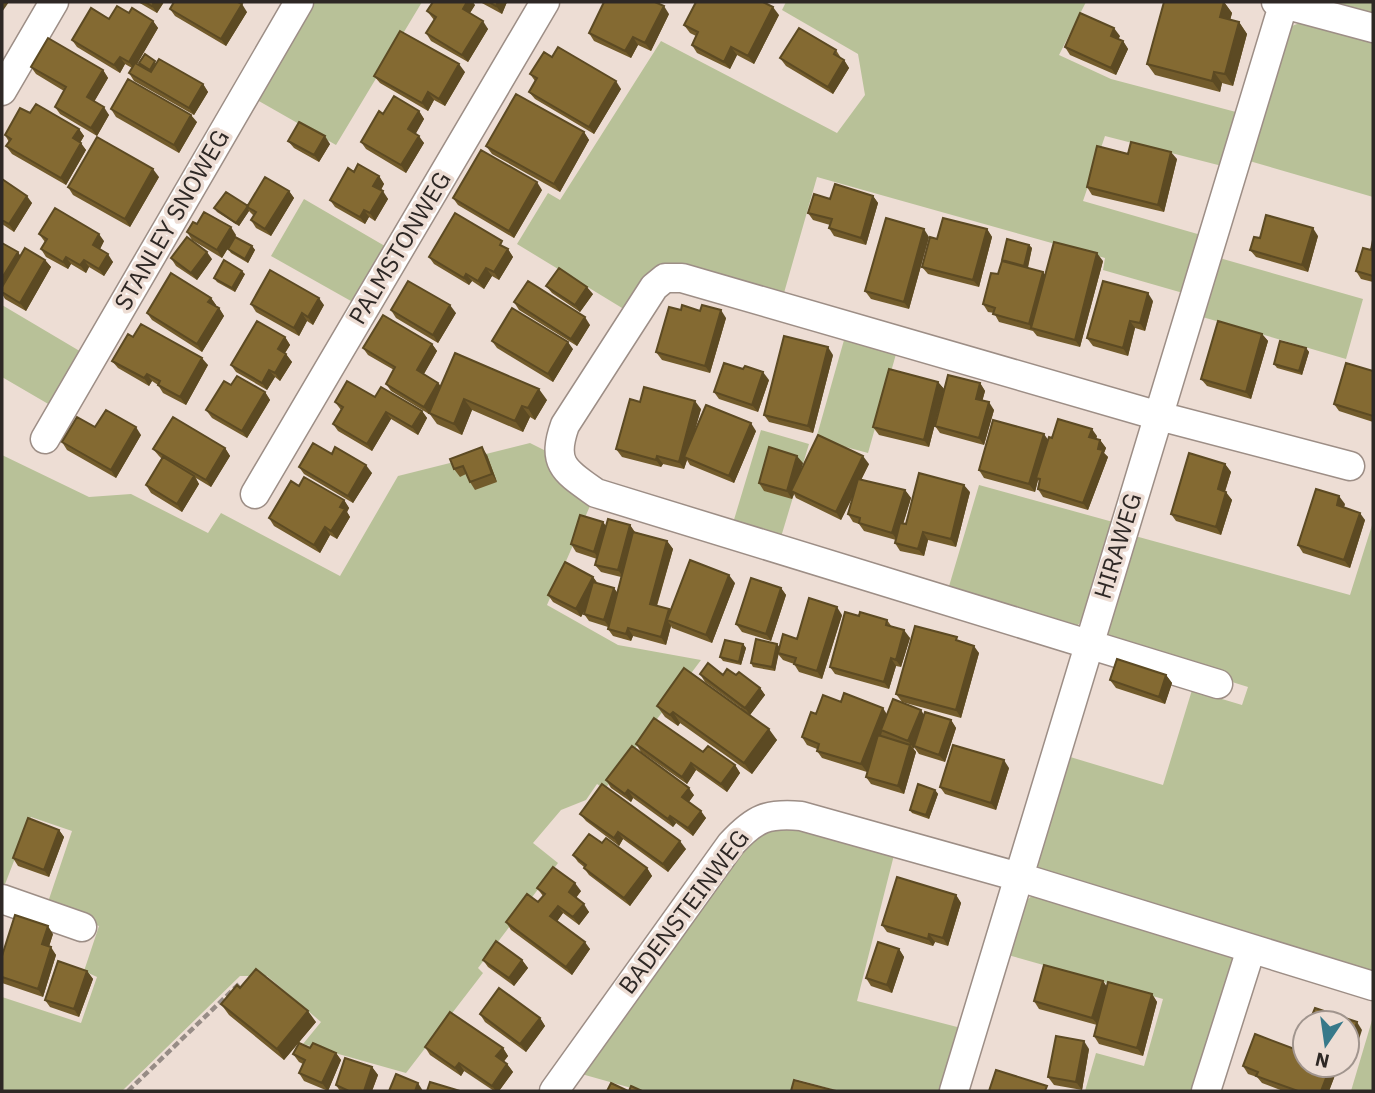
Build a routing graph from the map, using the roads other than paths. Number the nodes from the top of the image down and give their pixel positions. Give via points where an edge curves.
1 (54, 2) edge
2 (299, 2) edge
3 (545, 2) edge
4 (1281, 2) edge
5 (1373, 28) edge
6 (2, 91) edge
7 (1158, 416) junction
8 (45, 439) dead end
9 (1350, 466) dead end
10 (255, 494) dead end
11 (1088, 645) junction
12 (1218, 684) dead end
13 (1019, 877) junction
14 (2, 899) edge
15 (82, 927) dead end
16 (1251, 949) junction
17 (1373, 986) edge
18 (554, 1091) edge
19 (954, 1091) edge
20 (1206, 1091) edge

1 - 6 street
2 - 8 street, STANLEY SNOWEG
3 - 10 street, PALMSTONWEG
4 - 5 street
4 - 7 street, HIRAWEG
7 - 9 street
7 - 11 street, HIRAWEG
7 - 11 street via 682,278 664,278 579,402 558,444 559,460 571,476 596,493
11 - 12 street
11 - 13 street, HIRAWEG
13 - 16 street, BADENSTEINWEG
13 - 18 street, BADENSTEINWEG via 801,816 777,814 750,823
13 - 19 street, HIRAWEG
14 - 15 street
16 - 17 street, BADENSTEINWEG
16 - 20 street

